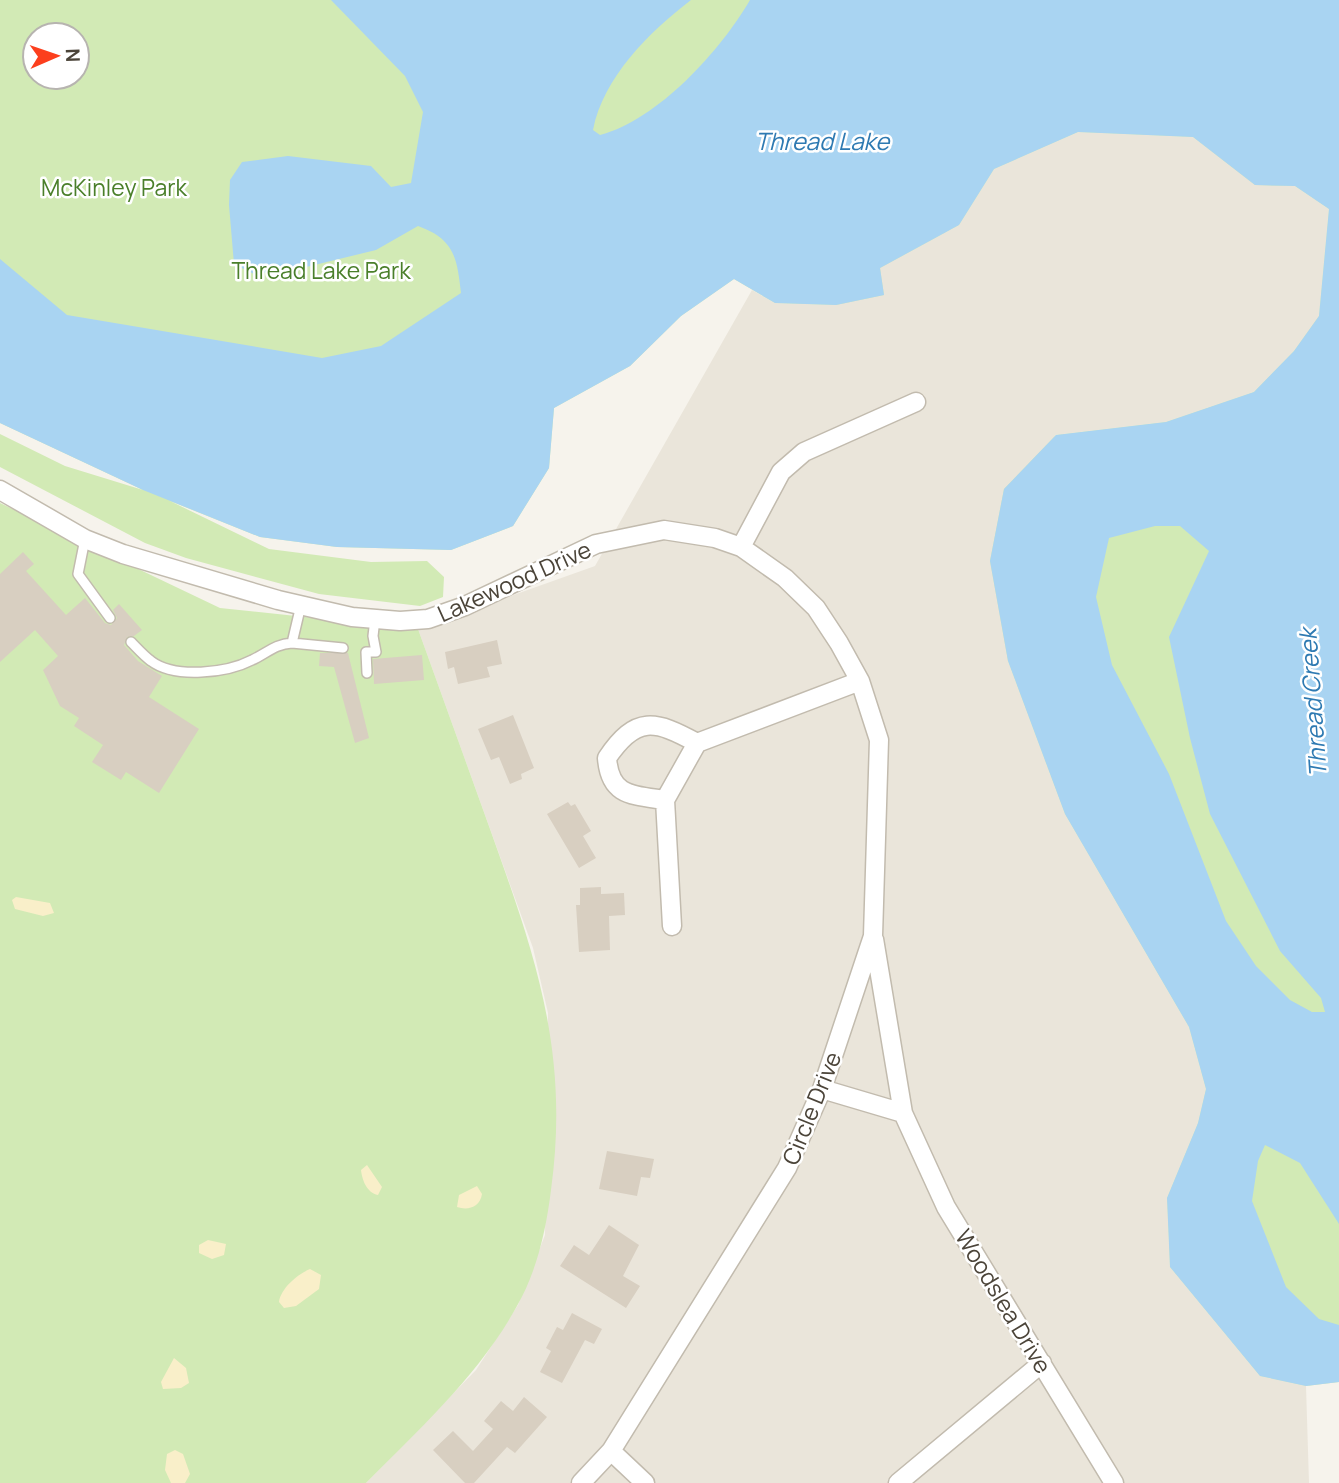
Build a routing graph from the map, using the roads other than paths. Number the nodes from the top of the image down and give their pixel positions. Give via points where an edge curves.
1 (916, 402) dead end
2 (0, 490) edge
3 (85, 539) junction
4 (741, 547) junction
5 (301, 605) junction
6 (110, 618) dead end
7 (374, 619) junction
8 (131, 642) dead end
9 (292, 643) junction
10 (343, 648) dead end
11 (367, 673) dead end
12 (860, 681) junction
13 (697, 743) junction
14 (665, 800) junction
15 (672, 926) dead end
16 (873, 936) junction
17 (822, 1089) junction
18 (903, 1114) junction
19 (1042, 1363) junction
20 (611, 1451) junction
21 (582, 1483) edge
22 (645, 1483) edge
23 (898, 1483) edge
24 (1114, 1483) edge

1 - 4 street via 804,452 781,472
2 - 3 street, Lakewood Drive
3 - 5 street, Lakewood Drive
3 - 6 lane via 78,574
4 - 7 street, Lakewood Drive via 664,530 596,544 513,586 428,619
4 - 12 street, Lakewood Drive via 785,578 816,608
5 - 7 street, Lakewood Drive
5 - 9 lane
7 - 11 lane via 376,652 366,652
8 - 9 lane via 153,663 193,673 250,661 279,644
9 - 10 lane
12 - 13 street
12 - 16 street, Circle Drive via 879,740
13 - 14 street
13 - 14 street via 665,726 642,726 629,730 607,758 608,777 618,790
14 - 15 street
16 - 17 street, Circle Drive
16 - 18 street, Woodslea Drive
17 - 18 street
17 - 20 street, Circle Drive via 787,1168
18 - 19 street, Woodslea Drive via 946,1206
19 - 23 street
19 - 24 street, Woodslea Drive
20 - 21 street, Circle Drive
20 - 22 street

